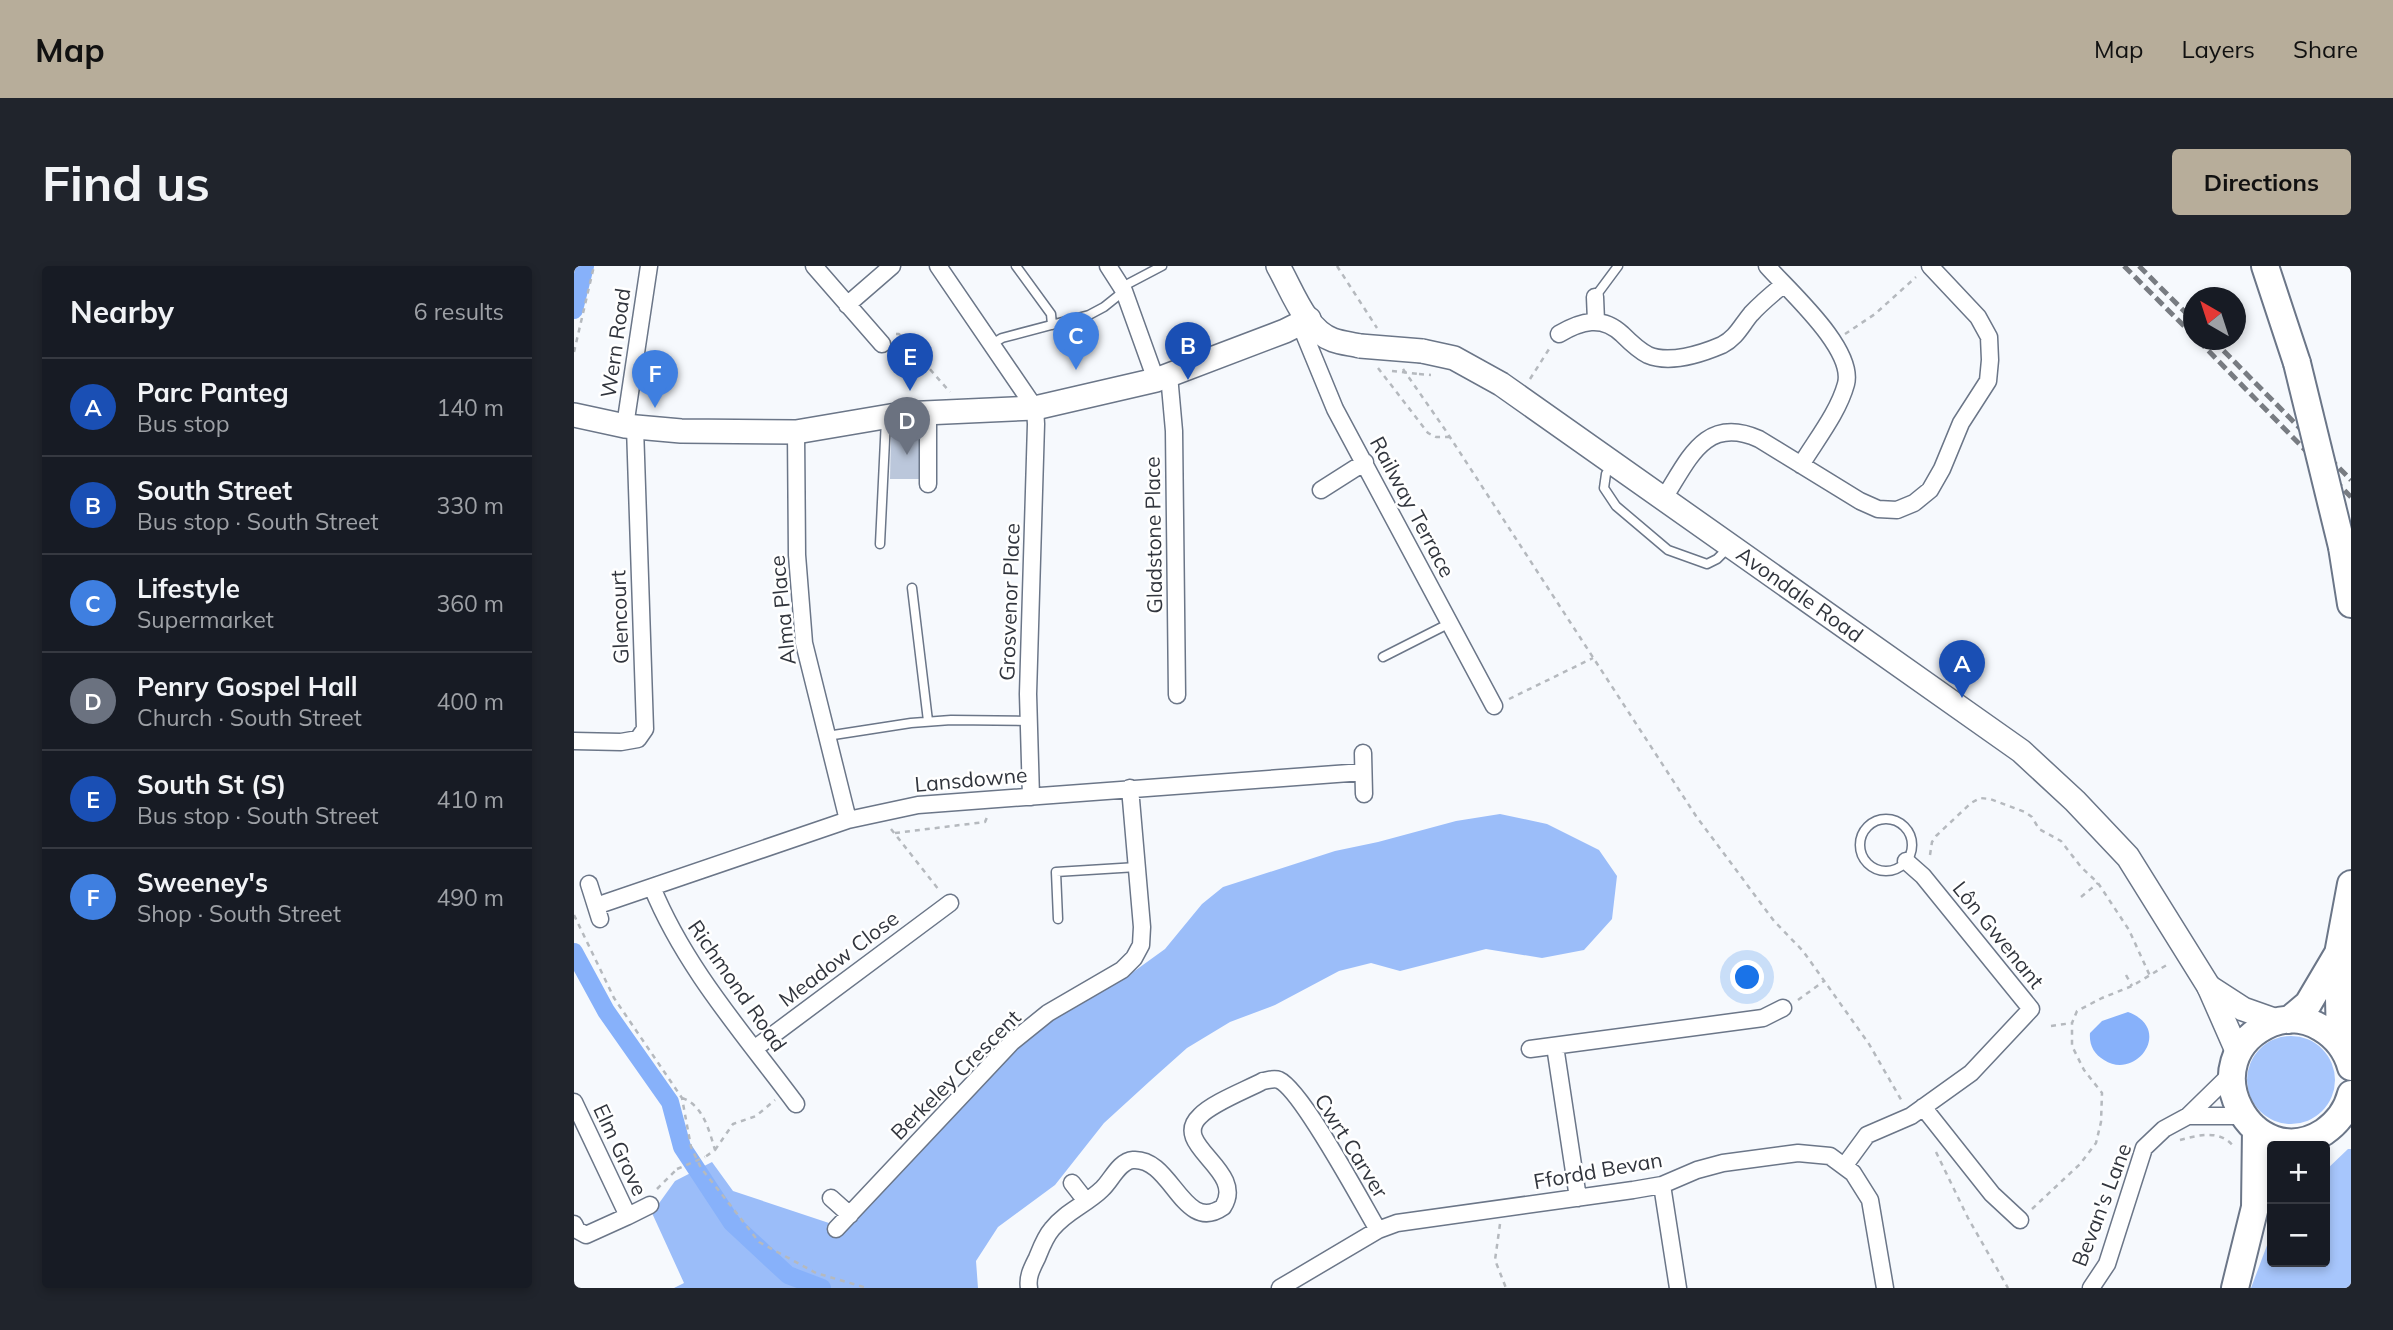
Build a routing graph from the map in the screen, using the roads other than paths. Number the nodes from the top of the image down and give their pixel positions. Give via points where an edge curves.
1 (649, 266) edge
2 (814, 266) edge
3 (892, 266) edge
4 (938, 266) edge
5 (1016, 266) edge
6 (1108, 266) edge
7 (1162, 266) edge
8 (1278, 266) edge
9 (1618, 266) edge
10 (1767, 266) edge
11 (2265, 266) edge
12 (1925, 270) edge
13 (1783, 285) junction
14 (1123, 289) junction
15 (1595, 297) joint
16 (848, 304) junction
17 (1304, 321) junction
18 (1595, 321) junction
19 (1052, 325) junction
20 (1559, 334) road end
21 (877, 339) road end
22 (992, 344) junction
23 (1163, 378) junction
24 (1035, 408) junction
25 (928, 413) junction
26 (574, 415) edge
27 (886, 416) junction
28 (630, 426) junction
29 (796, 432) junction
30 (1365, 462) junction
31 (1614, 463) junction
32 (1801, 465) junction
33 (928, 484) dead end
34 (1321, 490) dead end
35 (1664, 498) junction
36 (880, 544) dead end
37 (1731, 546) junction
38 (912, 588) dead end
39 (2351, 604) edge
40 (1450, 623) junction
41 (1383, 656) dead end
42 (1178, 695) dead end
43 (1494, 706) road end
44 (928, 721) junction
45 (1029, 721) junction
46 (827, 736) junction
47 (574, 741) edge
48 (1363, 753) dead end
49 (1363, 772) junction
50 (1130, 788) junction
51 (1364, 794) dead end
52 (1031, 797) junction
53 (848, 820) junction
54 (1906, 861) junction
55 (1137, 867) junction
56 (589, 884) dead end
57 (2351, 884) edge
58 (652, 887) junction
59 (950, 903) road end
60 (1058, 919) dead end
61 (2338, 954) junction
62 (2209, 987) junction
63 (1783, 1007) road end
64 (2283, 1021) junction
65 (1555, 1046) junction
66 (754, 1049) junction
67 (1530, 1049) dead end
68 (2348, 1057) edge
69 (2235, 1063) junction
70 (2351, 1094) edge
71 (791, 1097) road end
72 (574, 1102) edge
73 (1917, 1112) junction
74 (2189, 1116) junction
75 (2249, 1122) junction
76 (2342, 1123) edge
77 (2288, 1141) edge
78 (2308, 1141) edge
79 (1845, 1165) junction
80 (1072, 1183) dead end
81 (1662, 1185) junction
82 (2267, 1193) edge
83 (831, 1198) dead end
84 (1578, 1198) junction
85 (1087, 1201) junction
86 (650, 1205) road end
87 (2255, 1207) junction
88 (850, 1215) junction
89 (628, 1216) junction
90 (2020, 1220) road end
91 (574, 1224) edge
92 (836, 1229) dead end
93 (1378, 1230) junction
94 (1029, 1288) edge
95 (1280, 1288) edge
96 (1678, 1288) edge
97 (1885, 1288) edge
98 (2091, 1288) edge
99 (2235, 1288) edge

1 - 28 street, Wern Road
2 - 16 street
3 - 16 street
4 - 22 street
5 - 19 lane via 1051,314
6 - 14 street, Gladstone Place
7 - 14 lane
8 - 17 street, Avondale Road
9 - 15 lane
10 - 13 street
11 - 39 main road, bridge via 2297,363 2342,547
12 - 32 street via 1978,317 1989,337 1990,360 1988,381 1961,423 1930,490 1897,510 1878,509
13 - 18 street via 1739,333 1723,344 1681,358 1649,355 1613,327
13 - 32 street via 1834,342 1844,360 1847,382
14 - 19 lane via 1104,307
14 - 23 street, Gladstone Place
15 - 18 street
16 - 21 street
17 - 23 street
17 - 30 street, Railway Terrace via 1335,410
17 - 31 street, Avondale Road, bridge via 1332,340 1421,362 1454,358 1501,384
18 - 20 street via 1575,324
19 - 22 lane
22 - 24 street
23 - 24 street
23 - 42 street, Gladstone Place via 1174,431
24 - 25 street
24 - 45 street, Grosvenor Place
25 - 27 street
25 - 33 street
26 - 28 street
27 - 29 street
27 - 36 lane
28 - 29 street
28 - 47 street, Glencourt via 645,729 638,739 621,742
29 - 46 street, Alma Place via 797,555 804,643
30 - 34 street
30 - 40 street, Railway Terrace
31 - 35 street, Avondale Road
31 - 37 lane via 1604,488 1616,506 1668,550 1707,564
32 - 35 street via 1759,439 1728,431 1697,447
35 - 37 street, Avondale Road
37 - 62 street, Avondale Road via 2021,751 2128,857
38 - 44 lane
40 - 41 lane
40 - 43 street, Railway Terrace
44 - 45 lane
44 - 46 lane
45 - 52 street, Grosvenor Place
46 - 53 street, Alma Place
48 - 49 street
49 - 50 street, Lansdowne
49 - 51 street
50 - 52 street, Lansdowne
50 - 55 street, Berkeley Crescent
52 - 53 street, Lansdowne via 918,805
53 - 58 street, Lansdowne
54 - 54 lane via 1891,870 1874,868 1860,847 1864,831 1877,820 1901,824 1912,846
54 - 73 street, Lôn Gwenant via 2031,1009 1977,1068
55 - 60 lane via 1056,872
55 - 88 street, Berkeley Crescent via 1142,926 1141,945 1134,958 1012,1042
56 - 58 street, Lansdowne via 598,913
57 - 61 main road
58 - 66 street, Richmond Road via 675,938
59 - 66 street, Meadow Close
61 - 64 main road via 2308,1004
61 - 68 main road
62 - 64 street, Avondale Road via 2243,1009
62 - 69 street, Avondale Road
63 - 65 street via 1756,1019
64 - 68 main road via 2304,1021 2330,1032
64 - 69 main road via 2254,1034
65 - 67 street
65 - 84 street
66 - 71 street, Richmond Road
69 - 74 street, Bevan's Lane
69 - 75 main road via 2235,1103
70 - 76 main road
72 - 89 street, Elm Grove
73 - 79 street, Lôn Gwenant via 1867,1135
73 - 90 street
74 - 75 street
74 - 98 street, Bevan's Lane via 2164,1129 2144,1148 2107,1264
75 - 77 main road
75 - 87 main road via 2256,1162
76 - 78 main road
79 - 81 street, Ffordd Bevan via 1823,1154 1798,1153 1709,1166
79 - 97 street via 1870,1200
80 - 85 street
81 - 84 street, Ffordd Bevan
81 - 96 street
82 - 87 main road
83 - 88 street
84 - 93 street, Ffordd Bevan via 1413,1219
85 - 93 street, Cwrt Carver via 1133,1160 1159,1170 1194,1209 1219,1210 1226,1203 1227,1186 1194,1137 1194,1124 1204,1112 1263,1081 1277,1079 1312,1117
85 - 94 street, Cwrt Carver via 1048,1234 1029,1276
86 - 89 street, Elm Grove
87 - 99 main road
88 - 92 street, Berkeley Crescent
89 - 91 street, Elm Grove via 586,1235
93 - 95 street, Ffordd Bevan

